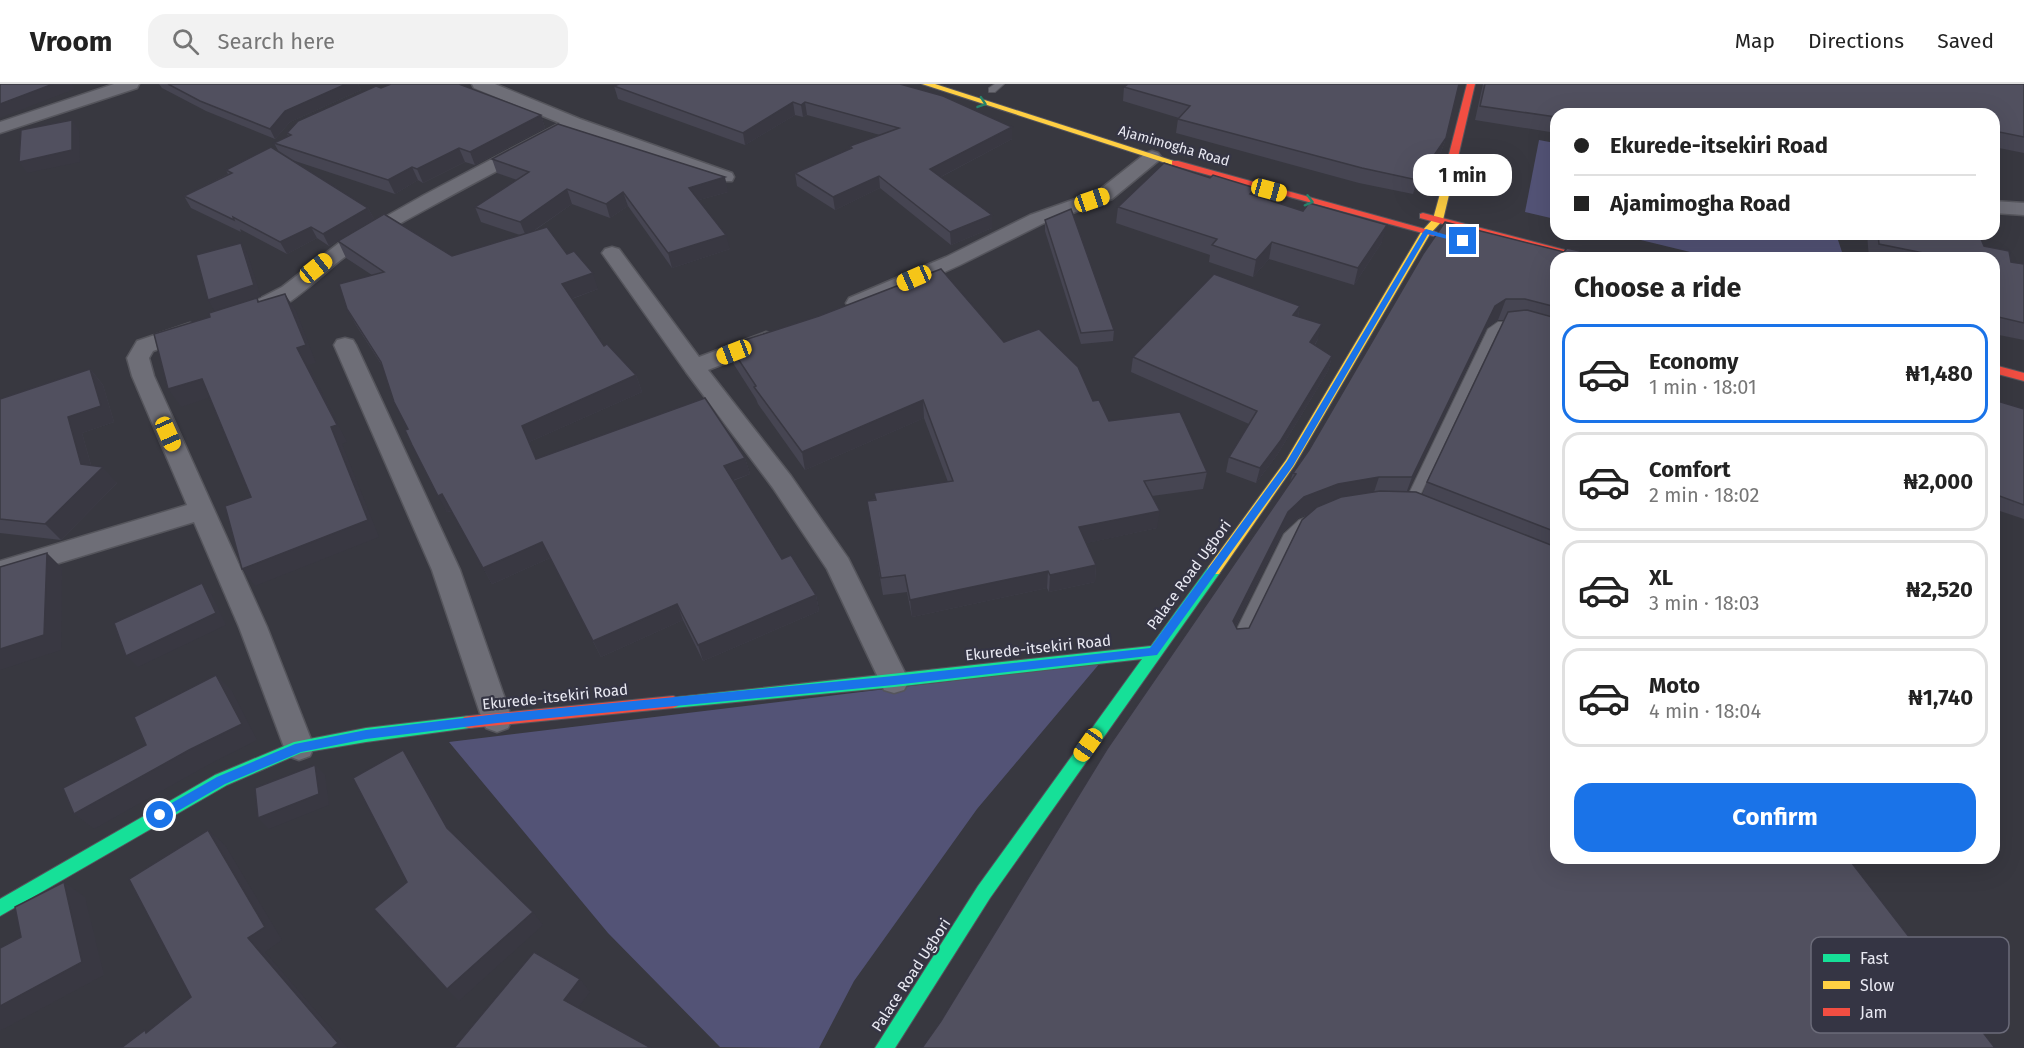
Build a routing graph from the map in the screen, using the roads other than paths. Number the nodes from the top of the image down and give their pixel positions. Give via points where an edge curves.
1 (131, 84) edge
2 (926, 84) edge
3 (975, 84) edge
4 (1471, 84) edge
5 (491, 86) edge
6 (996, 87) edge
7 (574, 123) junction
8 (0, 128) edge
9 (1152, 157) junction
10 (725, 177) edge
11 (2000, 207) edge
12 (2024, 209) edge
13 (1438, 220) junction
14 (1426, 232) junction
15 (1561, 252) edge
16 (612, 253) dead end
17 (1550, 263) edge
18 (834, 312) edge
19 (780, 334) edge
20 (1550, 335) edge
21 (345, 345) dead end
22 (2000, 358) edge
23 (2024, 364) edge
24 (694, 367) junction
25 (2000, 371) edge
26 (2024, 377) edge
27 (1390, 506) edge
28 (202, 510) junction
29 (1323, 515) edge
30 (0, 572) edge
31 (1237, 643) edge
32 (1153, 652) junction
33 (894, 681) junction
34 (497, 719) junction
35 (299, 747) junction
36 (0, 908) edge
37 (884, 1048) edge

1 - 8 street
2 -> 9 street, Ajamimogha Road
3 - 6 street, Ajamimogha Road
4 - 13 street
5 - 7 street
6 - 13 street, Ajamimogha Road via 1201,160
7 - 10 street
7 - 28 street via 329,257 276,302 145,346 138,357 143,376
9 -> 14 street, Ajamimogha Road
9 - 18 street via 1105,195 1037,219 953,261
11 - 12 street
13 - 14 street, Palace Road Ugbori
13 - 15 street, Ajamimogha Road
14 - 17 street, Ajamimogha Road
14 - 32 street, Palace Road Ugbori via 1290,464
16 - 24 street
19 - 24 street
20 - 27 lane via 1516,324 1493,329 1414,508
21 - 34 street via 446,570
22 - 23 street
24 - 33 street via 782,482 838,565
25 - 26 street
28 - 30 street
28 - 35 street
29 - 31 lane via 1304,523 1289,537
32 - 33 street, Ekurede-itsekiri Road
32 - 37 street, Palace Road Ugbori via 984,892
33 - 34 street, Ekurede-itsekiri Road
34 - 35 street, Ekurede-itsekiri Road
35 - 36 street, Ekurede-itsekiri Road via 221,780

